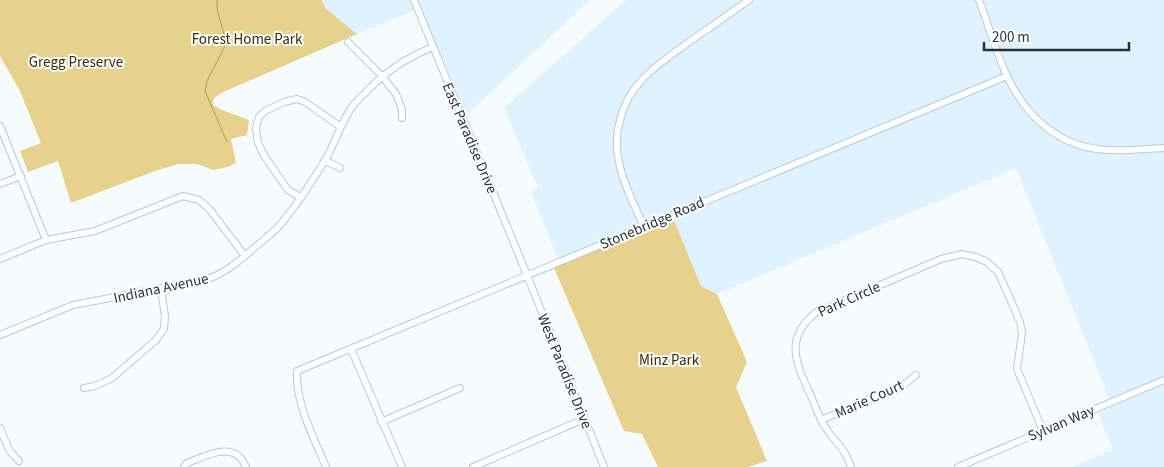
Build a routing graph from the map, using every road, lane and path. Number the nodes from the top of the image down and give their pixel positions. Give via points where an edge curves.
1 (414, 0) edge
2 (749, 0) edge
3 (979, 0) edge
4 (348, 42) dead end
5 (433, 47) junction
6 (382, 76) junction
7 (1007, 76) junction
8 (402, 118) dead end
9 (0, 126) edge
10 (341, 126) junction
11 (1164, 148) edge
12 (325, 160) junction
13 (340, 168) dead end
14 (21, 176) junction
15 (0, 184) edge
16 (300, 197) junction
17 (644, 227) junction
18 (46, 240) junction
19 (245, 256) junction
20 (0, 259) edge
21 (528, 275) junction
22 (161, 288) junction
23 (0, 335) edge
24 (351, 349) junction
25 (916, 375) dead end
26 (1164, 380) edge
27 (84, 388) dead end
28 (460, 388) dead end
29 (584, 419) junction
30 (821, 420) junction
31 (382, 422) junction
32 (0, 428) edge
33 (1043, 430) junction
34 (19, 461) dead end
35 (184, 467) edge
36 (246, 467) edge
37 (326, 467) edge
38 (402, 467) edge
39 (473, 467) edge
40 (604, 467) edge
41 (851, 467) edge
42 (958, 467) edge

1 - 5 street, East Paradise Drive
2 - 17 street via 648,73 629,96 617,130 616,145 621,172
3 - 7 street
4 - 6 street
5 - 6 street, Indiana Avenue
5 - 21 street, East Paradise Drive
6 - 8 street via 396,94
6 - 10 street, Indiana Avenue via 354,104
7 - 11 street via 1033,116 1063,139 1084,147 1110,150
7 - 17 street, Stonebridge Road
9 - 14 street
10 - 12 street, Indiana Avenue
10 - 16 street via 296,99 290,99 259,117 256,128 258,144 288,190
12 - 13 street
12 - 16 street, Indiana Avenue
14 - 15 street
14 - 18 street
16 - 19 street, Indiana Avenue via 280,225
17 - 21 street, Stonebridge Road
18 - 19 street via 95,231 183,196 199,200 210,210
18 - 20 street
19 - 22 street, Indiana Avenue via 217,276
21 - 24 street, Stonebridge Road
21 - 29 street, West Paradise Drive
22 - 23 street, Indiana Avenue via 73,305
22 - 27 street via 164,329 156,340 112,378
24 - 31 street
24 - 37 street, Stonebridge Road via 297,371 302,409
25 - 30 street, Marie Court via 905,384
26 - 33 street, Sylvan Way
28 - 31 street
29 - 39 street
29 - 40 street, West Paradise Drive
30 - 33 street, Park Circle via 797,365 795,352 805,321 815,313 941,259 962,254 988,262 998,272 1020,322 1022,333 1017,369
30 - 41 street, Park Circle
31 - 38 street
32 - 34 street via 9,450
33 - 42 street, Sylvan Way
35 - 36 street via 218,451 235,454

